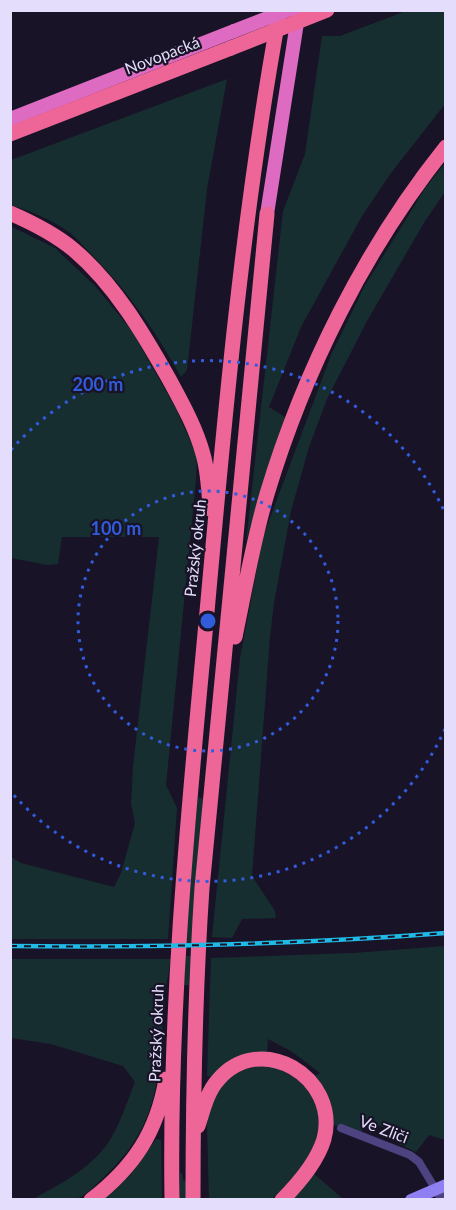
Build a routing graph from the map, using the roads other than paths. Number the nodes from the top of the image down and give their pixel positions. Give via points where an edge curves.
1 (280, 10) edge
2 (288, 10) edge
3 (299, 10) edge
4 (327, 10) edge
5 (10, 119) edge
6 (10, 134) edge
7 (446, 147) edge
8 (10, 213) edge
9 (267, 214) joint
10 (211, 566) junction
11 (217, 731) junction
12 (173, 1034) junction
13 (341, 1128) dead end
14 (193, 1147) junction
15 (442, 1192) edge
16 (91, 1200) edge
17 (172, 1200) edge
18 (193, 1200) edge
19 (282, 1200) edge
20 (411, 1200) edge

1 - 10 highway, Pražský okruh via 243,264
2 - 5 highway, Novopacká, bridge
3 - 9 highway
4 - 6 highway, Novopacká, bridge
7 - 11 highway via 406,202 354,288 289,431 257,532
8 - 10 highway via 53,235 98,273 135,321 159,361 204,455 210,497
9 - 11 highway
10 - 12 highway, Pražský okruh
11 - 14 highway via 197,968
12 - 16 highway via 164,1090 150,1134 123,1172
12 - 17 highway, Pražský okruh
13 - 15 street, Ve Zliči via 410,1155
14 - 18 highway
14 - 19 highway via 209,1095 224,1073 257,1060 291,1066 308,1078 320,1095 326,1126 317,1156
15 - 20 main road

